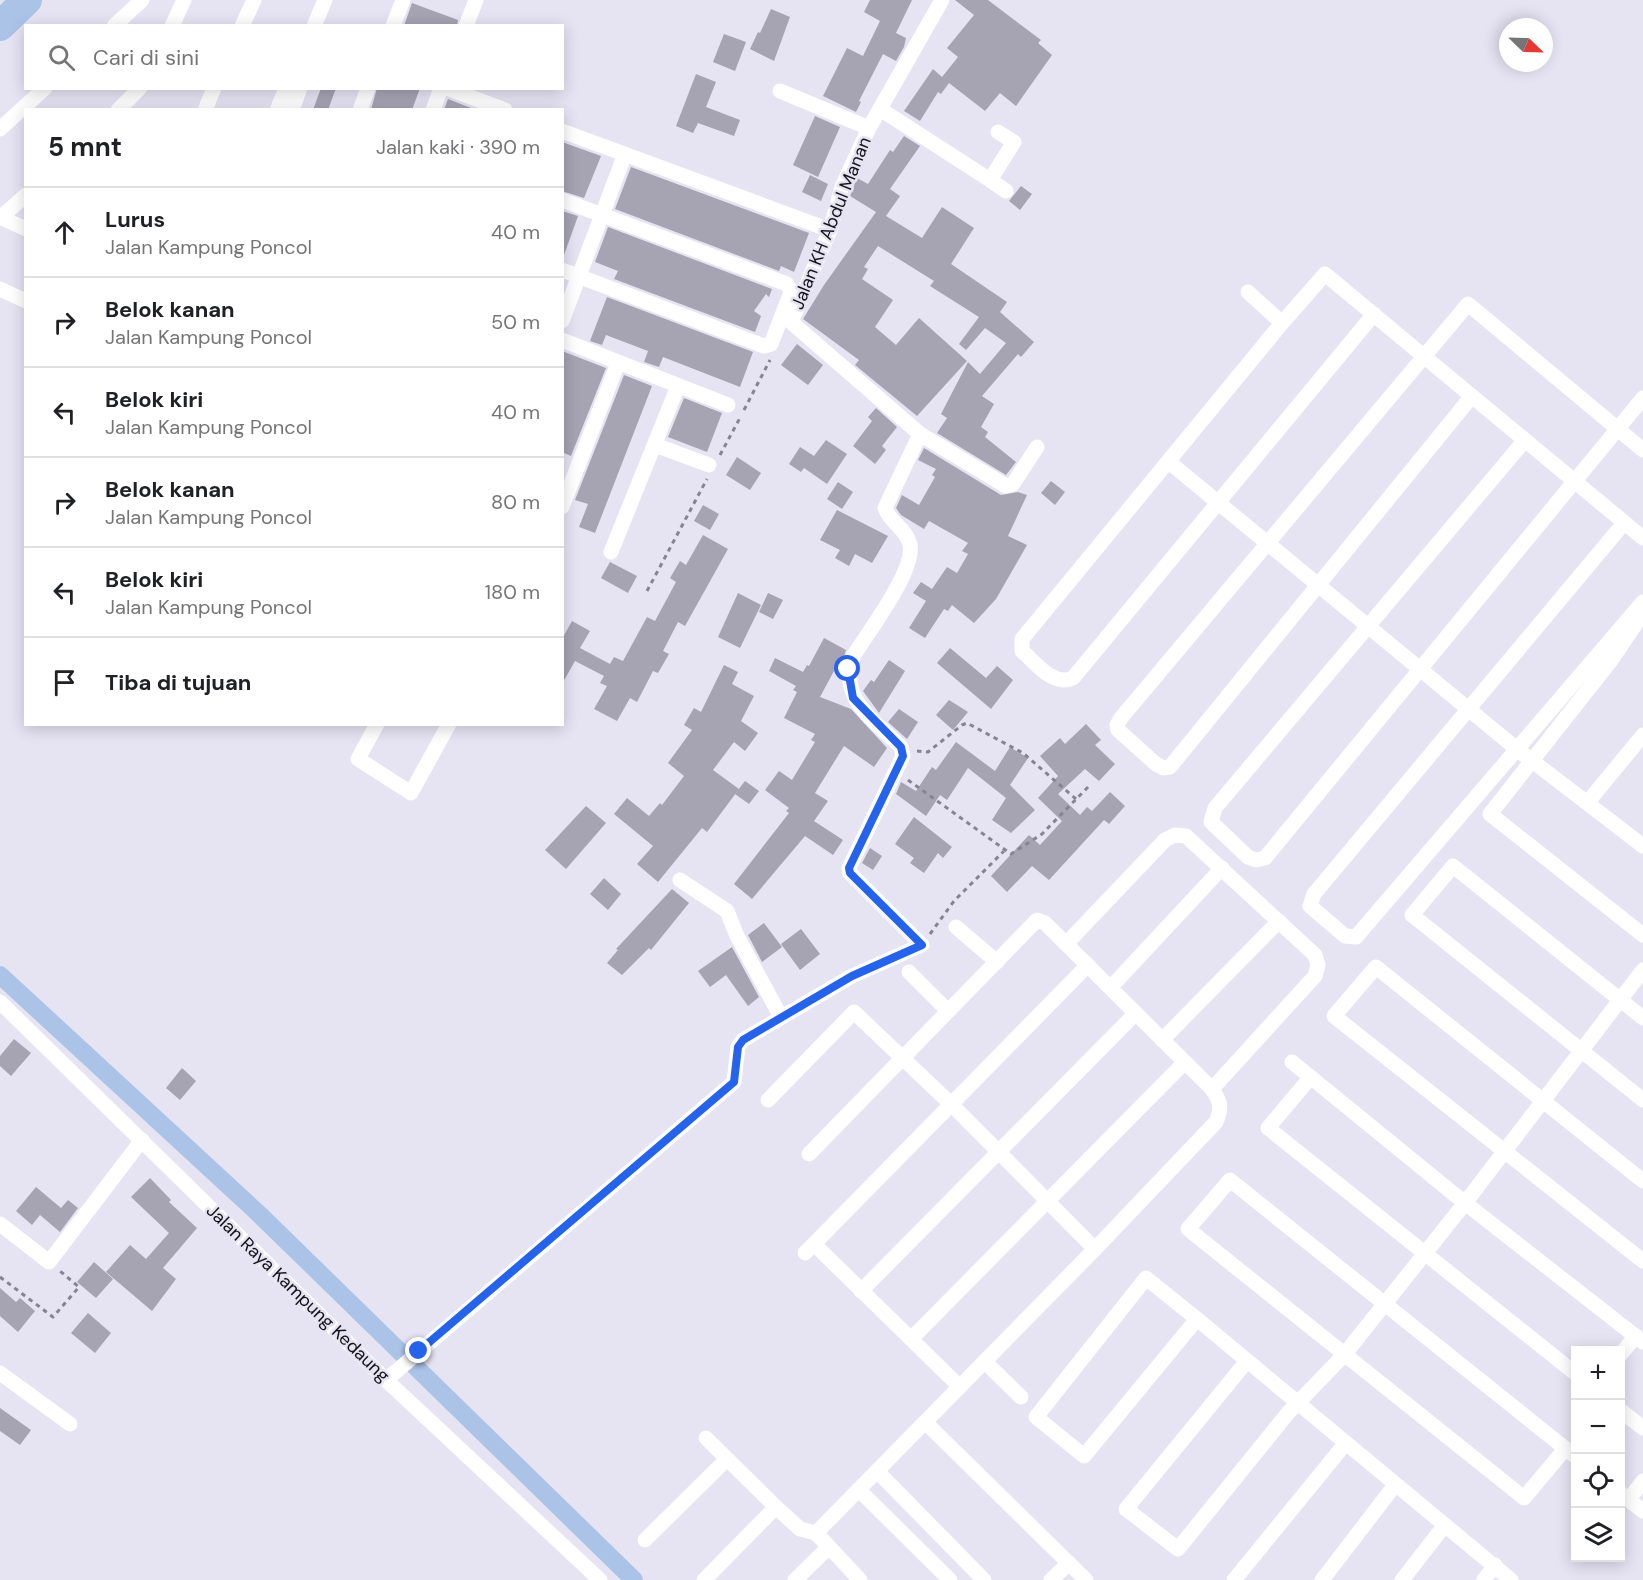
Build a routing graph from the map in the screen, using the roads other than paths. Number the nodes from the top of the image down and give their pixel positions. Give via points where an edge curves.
1 (142, 0) edge
2 (184, 0) edge
3 (254, 0) edge
4 (326, 0) edge
5 (403, 0) edge
6 (942, 0) edge
7 (471, 1) edge
8 (116, 24) edge
9 (173, 24) edge
10 (243, 24) edge
11 (315, 24) edge
12 (394, 24) edge
13 (466, 24) edge
14 (43, 90) edge
15 (140, 90) edge
16 (141, 90) edge
17 (213, 90) edge
18 (285, 90) edge
19 (299, 90) edge
20 (367, 90) edge
21 (440, 90) edge
22 (452, 90) edge
23 (780, 91) dead end
24 (120, 108) edge
25 (135, 108) edge
26 (206, 108) edge
27 (278, 108) edge
28 (293, 108) edge
29 (361, 108) edge
30 (434, 108) edge
31 (500, 108) edge
32 (880, 109) junction
33 (869, 128) junction
34 (0, 129) edge
35 (564, 132) edge
36 (998, 132) dead end
37 (625, 154) junction
38 (990, 180) junction
39 (1006, 191) dead end
40 (24, 197) edge
41 (564, 201) edge
42 (1, 217) edge
43 (603, 217) junction
44 (24, 228) edge
45 (830, 230) junction
46 (564, 271) edge
47 (578, 276) junction
48 (0, 290) edge
49 (1248, 292) dead end
50 (24, 300) edge
51 (1374, 314) junction
52 (564, 315) edge
53 (1281, 323) junction
54 (564, 341) edge
55 (1424, 356) junction
56 (618, 363) junction
57 (678, 386) junction
58 (1472, 396) junction
59 (1643, 398) edge
60 (728, 405) dead end
61 (1618, 429) junction
62 (920, 434) junction
63 (1525, 440) junction
64 (655, 445) junction
65 (1037, 447) dead end
66 (1643, 450) edge
67 (1169, 462) junction
68 (709, 465) dead end
69 (1575, 482) junction
70 (564, 502) edge
71 (1219, 502) junction
72 (1624, 523) junction
73 (1643, 538) edge
74 (1269, 544) junction
75 (611, 552) dead end
76 (1319, 585) junction
77 (1643, 602) edge
78 (1643, 614) edge
79 (1368, 625) junction
80 (1422, 670) junction
81 (1468, 709) junction
82 (376, 726) edge
83 (448, 726) edge
84 (1643, 735) edge
85 (1518, 750) junction
86 (1533, 762) junction
87 (1587, 803) junction
88 (1643, 846) edge
89 (1222, 868) junction
90 (680, 879) dead end
91 (1279, 921) junction
92 (956, 927) dead end
93 (1643, 935) edge
94 (1066, 944) junction
95 (997, 962) junction
96 (1088, 965) junction
97 (1643, 970) edge
98 (909, 972) dead end
99 (1111, 987) junction
100 (1620, 1000) junction
101 (0, 1002) edge
102 (948, 1011) junction
103 (1136, 1013) junction
104 (781, 1017) junction
105 (1643, 1018) edge
106 (1162, 1040) junction
107 (1581, 1052) junction
108 (903, 1058) junction
109 (1185, 1062) junction
110 (1292, 1062) dead end
111 (1310, 1078) junction
112 (1212, 1089) junction
113 (768, 1100) dead end
114 (1643, 1100) edge
115 (1543, 1101) junction
116 (952, 1105) junction
117 (142, 1140) junction
118 (1505, 1151) junction
119 (809, 1154) dead end
120 (999, 1154) junction
121 (1643, 1181) edge
122 (1049, 1201) junction
123 (1465, 1203) junction
124 (0, 1224) edge
125 (1095, 1249) junction
126 (1426, 1252) junction
127 (1643, 1261) edge
128 (861, 1291) junction
129 (1384, 1303) junction
130 (1197, 1318) junction
131 (911, 1339) junction
132 (1639, 1339) edge
133 (1625, 1351) edge
134 (1344, 1355) junction
135 (1247, 1360) junction
136 (985, 1362) junction
137 (1571, 1371) edge
138 (0, 1373) edge
139 (390, 1376) junction
140 (960, 1387) junction
141 (1021, 1397) dead end
142 (1299, 1404) junction
143 (1625, 1414) edge
144 (925, 1422) junction
145 (70, 1424) dead end
146 (1643, 1428) edge
147 (706, 1438) dead end
148 (1345, 1444) junction
149 (1570, 1453) edge
150 (727, 1459) junction
151 (877, 1471) junction
152 (1643, 1481) edge
153 (1395, 1485) junction
154 (858, 1490) junction
155 (1625, 1496) edge
156 (776, 1507) junction
157 (1643, 1511) edge
158 (1445, 1525) junction
159 (816, 1533) junction
160 (645, 1540) dead end
161 (829, 1547) junction
162 (1069, 1563) junction
163 (1496, 1565) junction
164 (600, 1580) edge
165 (704, 1580) edge
166 (795, 1580) edge
167 (860, 1580) edge
168 (950, 1580) edge
169 (984, 1580) edge
170 (1051, 1580) edge
171 (1086, 1580) edge
172 (1234, 1580) edge
173 (1322, 1580) edge
174 (1402, 1580) edge
175 (1484, 1580) edge
176 (1511, 1580) edge

1 - 8 street
2 - 9 street
3 - 10 street
4 - 11 street
5 - 12 street
6 - 32 street, Jalan KH Abdul Manan
7 - 13 street
14 - 34 street
15 - 24 street
16 - 25 street
17 - 26 street
18 - 27 street
19 - 28 street
20 - 29 street
21 - 30 street
22 - 31 street
23 - 33 street
32 - 33 street, Jalan KH Abdul Manan
32 - 38 street
33 - 45 street, Jalan KH Abdul Manan via 842,187
35 - 37 street
36 - 38 street via 1014,142
37 - 43 street
37 - 45 street
38 - 39 street
40 - 42 street
41 - 43 street
42 - 44 street
43 - 47 street
43 - 47 street via 787,284 791,292 771,344 764,346
45 - 62 street, Jalan KH Abdul Manan via 791,322
46 - 47 street
47 - 52 street
48 - 50 street
49 - 53 street
51 - 53 street via 1325,274
51 - 55 street
51 - 71 street
53 - 67 street
54 - 56 street
55 - 58 street
55 - 61 street via 1468,304
55 - 74 street
56 - 57 street
56 - 70 street
57 - 60 street
57 - 64 street
58 - 63 street
58 - 76 street
59 - 61 street
61 - 66 street
61 - 69 street
62 - 65 street via 1006,486 1013,483
62 - 104 street via 885,508 888,517 907,535 910,556 902,578 848,669 853,698 901,747 903,756 850,873 922,945 852,976
63 - 69 street
63 - 79 street
64 - 68 street
64 - 75 street
67 - 71 street
67 - 71 street via 1022,639 1022,651 1056,681 1073,678
69 - 72 street
69 - 80 street
71 - 74 street
72 - 73 street
72 - 81 street
74 - 76 street
74 - 76 street via 1117,725 1156,764 1170,767
76 - 79 street
77 - 85 street
78 - 86 street
79 - 80 street
79 - 80 street via 1215,808 1211,822 1248,857 1265,858
80 - 81 street
81 - 85 street
81 - 85 street via 1311,900 1310,906 1345,936 1356,937
82 - 83 street via 358,759 411,793
84 - 87 street
85 - 86 street
86 - 87 street
86 - 93 street via 1490,814
87 - 88 street
89 - 91 street
89 - 94 street via 1186,836 1175,835 1165,840
89 - 99 street
90 - 104 street via 728,911 737,936
91 - 106 street
91 - 112 street via 1315,955 1315,976
92 - 95 street
94 - 95 street via 1037,920
94 - 96 street
95 - 102 street
96 - 99 street
96 - 116 street
97 - 100 street
98 - 102 street
99 - 103 street
100 - 105 street
100 - 107 street
100 - 107 street via 1453,866 1412,915
101 - 117 street, Jalan Raya Kampung Kedaung
102 - 108 street
103 - 106 street
103 - 120 street
104 - 139 street via 740,1043 734,1082
106 - 109 street
107 - 114 street
107 - 115 street
108 - 113 street via 854,1012
108 - 116 street
108 - 119 street
109 - 112 street
109 - 122 street
110 - 111 street
111 - 123 street
111 - 126 street via 1268,1128
112 - 125 street via 1221,1100 1216,1122
115 - 118 street
115 - 118 street via 1376,967 1334,1016
115 - 121 street
116 - 120 street
116 - 128 street via 810,1249
117 - 124 street via 49,1262
117 - 139 street, Jalan Raya Kampung Kedaung
118 - 123 street
118 - 127 street
120 - 122 street
120 - 128 street
122 - 125 street
122 - 131 street
123 - 126 street
123 - 132 street
125 - 136 street
126 - 129 street
126 - 137 street
128 - 131 street
129 - 134 street
129 - 134 street via 1230,1180 1188,1229
129 - 149 street
130 - 130 street via 1084,1456 1036,1417 1146,1278
130 - 135 street
131 - 140 street
132 - 133 street
134 - 142 street
134 - 149 street via 1524,1498
135 - 142 street
135 - 142 street via 1126,1509 1178,1549
136 - 140 street
136 - 141 street
138 - 145 street
139 - 164 street, Jalan Raya Kampung Kedaung
140 - 144 street
142 - 148 street
143 - 146 street
144 - 151 street
144 - 162 street
147 - 150 street
148 - 153 street
148 - 172 street
150 - 156 street
150 - 160 street
151 - 154 street
151 - 169 street
152 - 155 street
153 - 158 street
153 - 173 street
154 - 159 street
154 - 168 street
155 - 157 street
156 - 159 street via 800,1529
156 - 165 street
158 - 163 street
158 - 174 street
159 - 161 street
161 - 166 street
161 - 167 street
162 - 170 street
162 - 171 street
163 - 175 street
163 - 176 street

